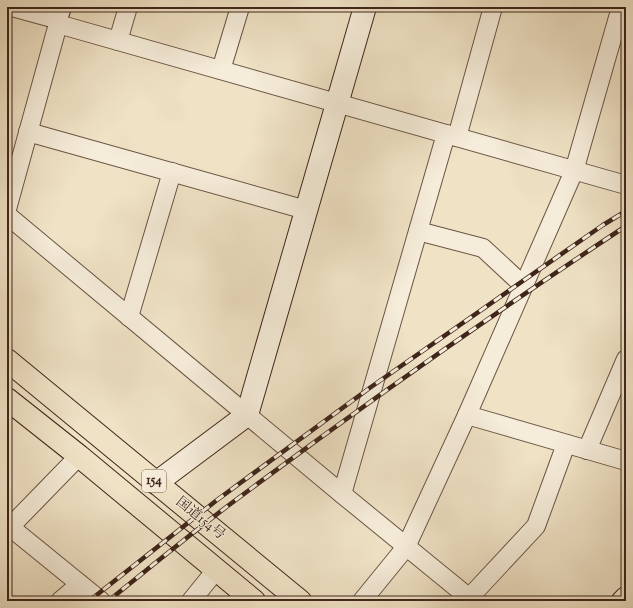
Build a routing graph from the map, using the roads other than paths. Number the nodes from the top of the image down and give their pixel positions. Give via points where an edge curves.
1 (12, 7) edge
2 (128, 7) edge
3 (240, 7) edge
4 (365, 7) edge
5 (493, 7) edge
6 (621, 7) edge
7 (58, 17) edge
8 (118, 41) junction
9 (222, 70) junction
10 (337, 103) junction
11 (28, 132) junction
12 (451, 136) junction
13 (574, 171) junction
14 (172, 172) junction
15 (626, 185) edge
16 (7, 209) edge
17 (306, 210) junction
18 (7, 215) edge
19 (418, 231) junction
20 (524, 286) junction
21 (129, 317) junction
22 (626, 359) edge
23 (7, 360) edge
24 (7, 399) edge
25 (247, 415) junction
26 (467, 415) junction
27 (566, 444) junction
28 (587, 450) junction
29 (79, 456) junction
30 (626, 461) edge
31 (156, 483) junction
32 (342, 494) junction
33 (9, 526) edge
34 (406, 547) junction
35 (216, 570) junction
36 (80, 584) junction
37 (626, 598) edge
38 (471, 599) edge
39 (60, 601) edge
40 (101, 601) edge
41 (190, 601) edge
42 (254, 601) edge
43 (300, 601) edge
44 (362, 601) edge
45 (623, 601) edge

1 - 7 street
2 - 8 street
3 - 9 street
4 - 10 street
5 - 12 street
6 - 13 street
7 - 8 street
7 - 11 street
8 - 9 street
9 - 10 street
10 - 12 street
10 - 17 street
11 - 14 street
11 - 16 street
12 - 13 street
12 - 19 street
13 - 15 street
13 - 20 street
14 - 17 street
14 - 21 street
17 - 25 street
18 - 21 street
19 - 20 street via 483,248
19 - 32 street
20 - 26 street
21 - 25 street
22 - 28 street
23 - 31 highway, 国道154号 / 154
24 - 29 highway, 国道154号 / 154
25 - 31 street
25 - 32 street
26 - 27 street
26 - 34 street
27 - 28 street
27 - 38 street via 536,526
28 - 30 street
29 - 33 street
29 - 35 highway, 国道154号 / 154
31 - 43 highway, 国道154号 / 154
32 - 34 street
33 - 36 street
34 - 38 street
34 - 44 street
35 - 41 street
35 - 42 highway, 国道154号 / 154
36 - 39 street
36 - 40 street
37 - 45 street

